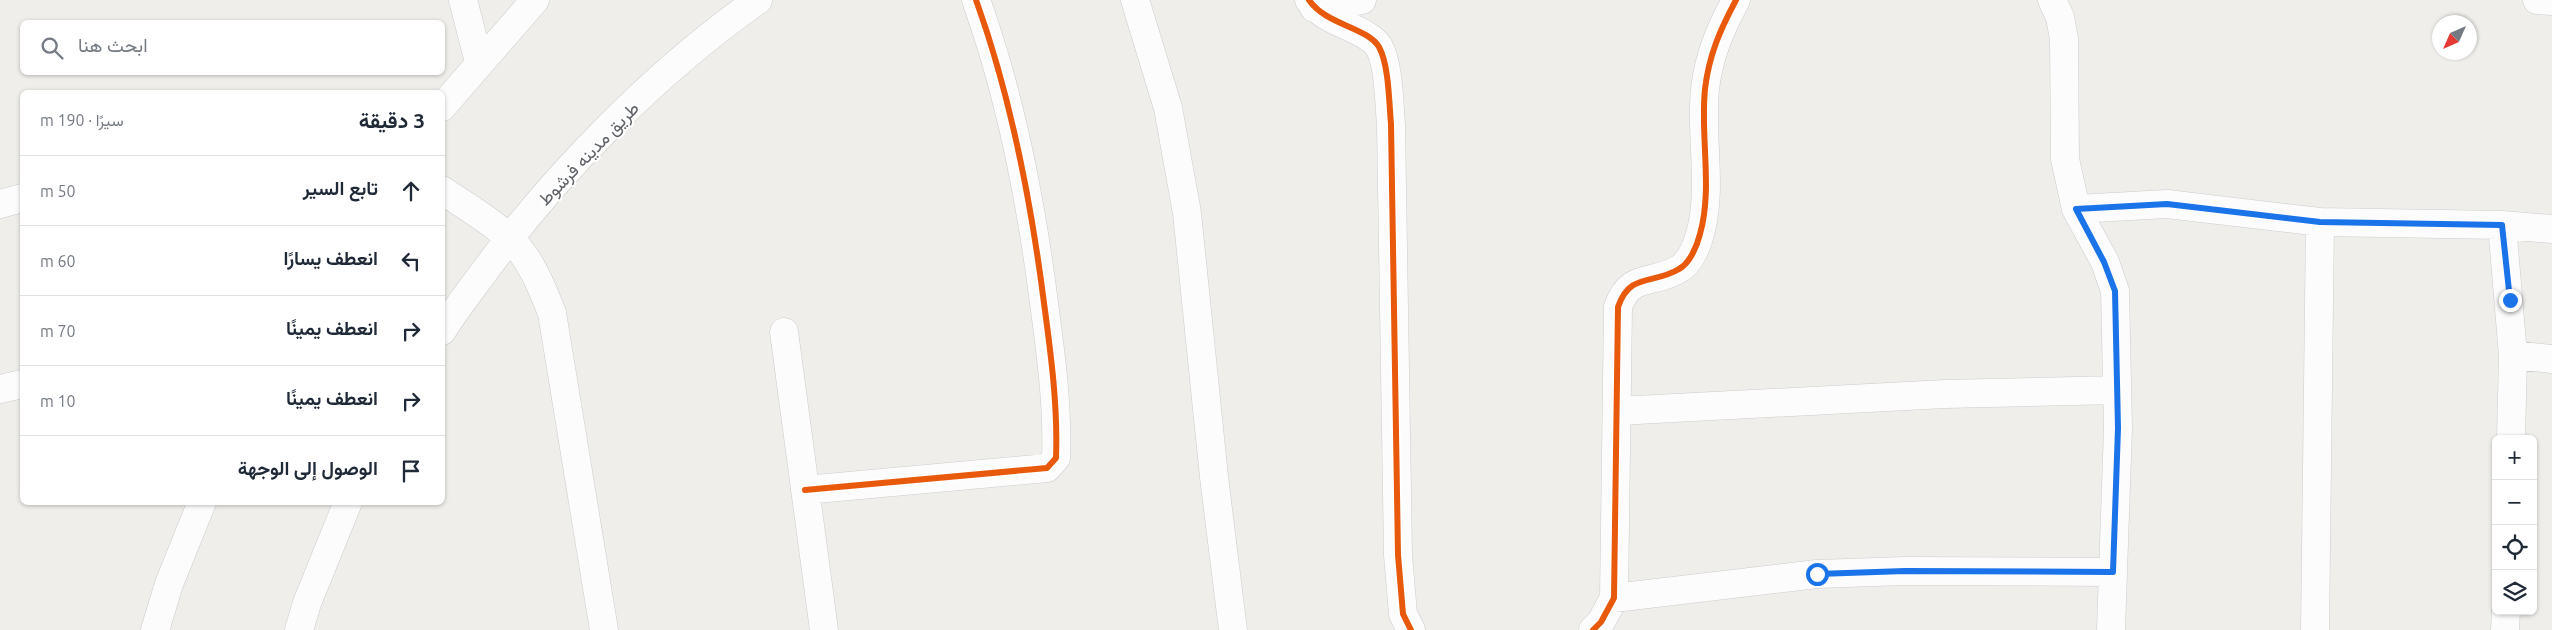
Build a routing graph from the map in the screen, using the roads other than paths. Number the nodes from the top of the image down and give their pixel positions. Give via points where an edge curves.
1 (463, 0) edge
2 (535, 0) edge
3 (758, 0) edge
4 (976, 0) edge
5 (1135, 0) edge
6 (1362, 0) edge
7 (1736, 0) edge
8 (2052, 0) edge
9 (2537, 0) edge
10 (2552, 1) edge
11 (1312, 4) edge
12 (479, 62) junction
13 (445, 103) edge
14 (445, 192) edge
15 (20, 199) edge
16 (0, 204) edge
17 (2076, 209) junction
18 (2320, 222) junction
19 (2502, 225) junction
20 (2552, 229) edge
21 (509, 238) junction
22 (445, 327) edge
23 (784, 332) dead end
24 (2513, 355) junction
25 (2552, 360) edge
26 (20, 384) edge
27 (0, 389) edge
28 (2117, 390) junction
29 (1617, 411) junction
30 (2511, 435) edge
31 (805, 490) junction
32 (201, 505) edge
33 (347, 505) edge
34 (2113, 572) junction
35 (1614, 598) junction
36 (2506, 615) edge
37 (155, 630) edge
38 (299, 630) edge
39 (604, 630) edge
40 (824, 630) edge
41 (1233, 630) edge
42 (1411, 630) edge
43 (1593, 630) edge
44 (2111, 630) edge
45 (2314, 630) edge
46 (2505, 630) edge

1 - 12 street
2 - 12 street
3 - 21 street, طريق مدينه فرشوط via 662,77 582,154
4 - 31 street via 1015,130 1038,260 1052,363 1056,458 1047,468
5 - 41 street via 1168,108 1187,213
6 - 11 street
7 - 29 street via 1712,49 1705,90 1706,184 1701,233 1692,255 1679,269 1631,285 1622,294 1618,307
8 - 17 street via 2060,17 2064,39 2065,159
9 - 10 street
11 - 42 street via 1338,23 1367,36 1378,47 1384,65 1391,124 1398,556 1404,614
12 - 13 street
14 - 21 street
15 - 16 street
17 - 18 street via 2167,204
17 - 28 street via 2104,262 2115,291
18 - 19 street
18 - 45 street
19 - 20 street
19 - 24 street
21 - 22 street, طريق مدينه فرشوط
21 - 39 street via 535,273 552,313
23 - 31 street
24 - 25 street
24 - 30 street
26 - 27 street
28 - 29 street via 1945,394
28 - 34 street
29 - 35 street
31 - 40 street
32 - 37 street via 169,584
33 - 38 street
34 - 35 street via 1817,574
34 - 44 street
35 - 43 street via 1602,622
36 - 46 street

